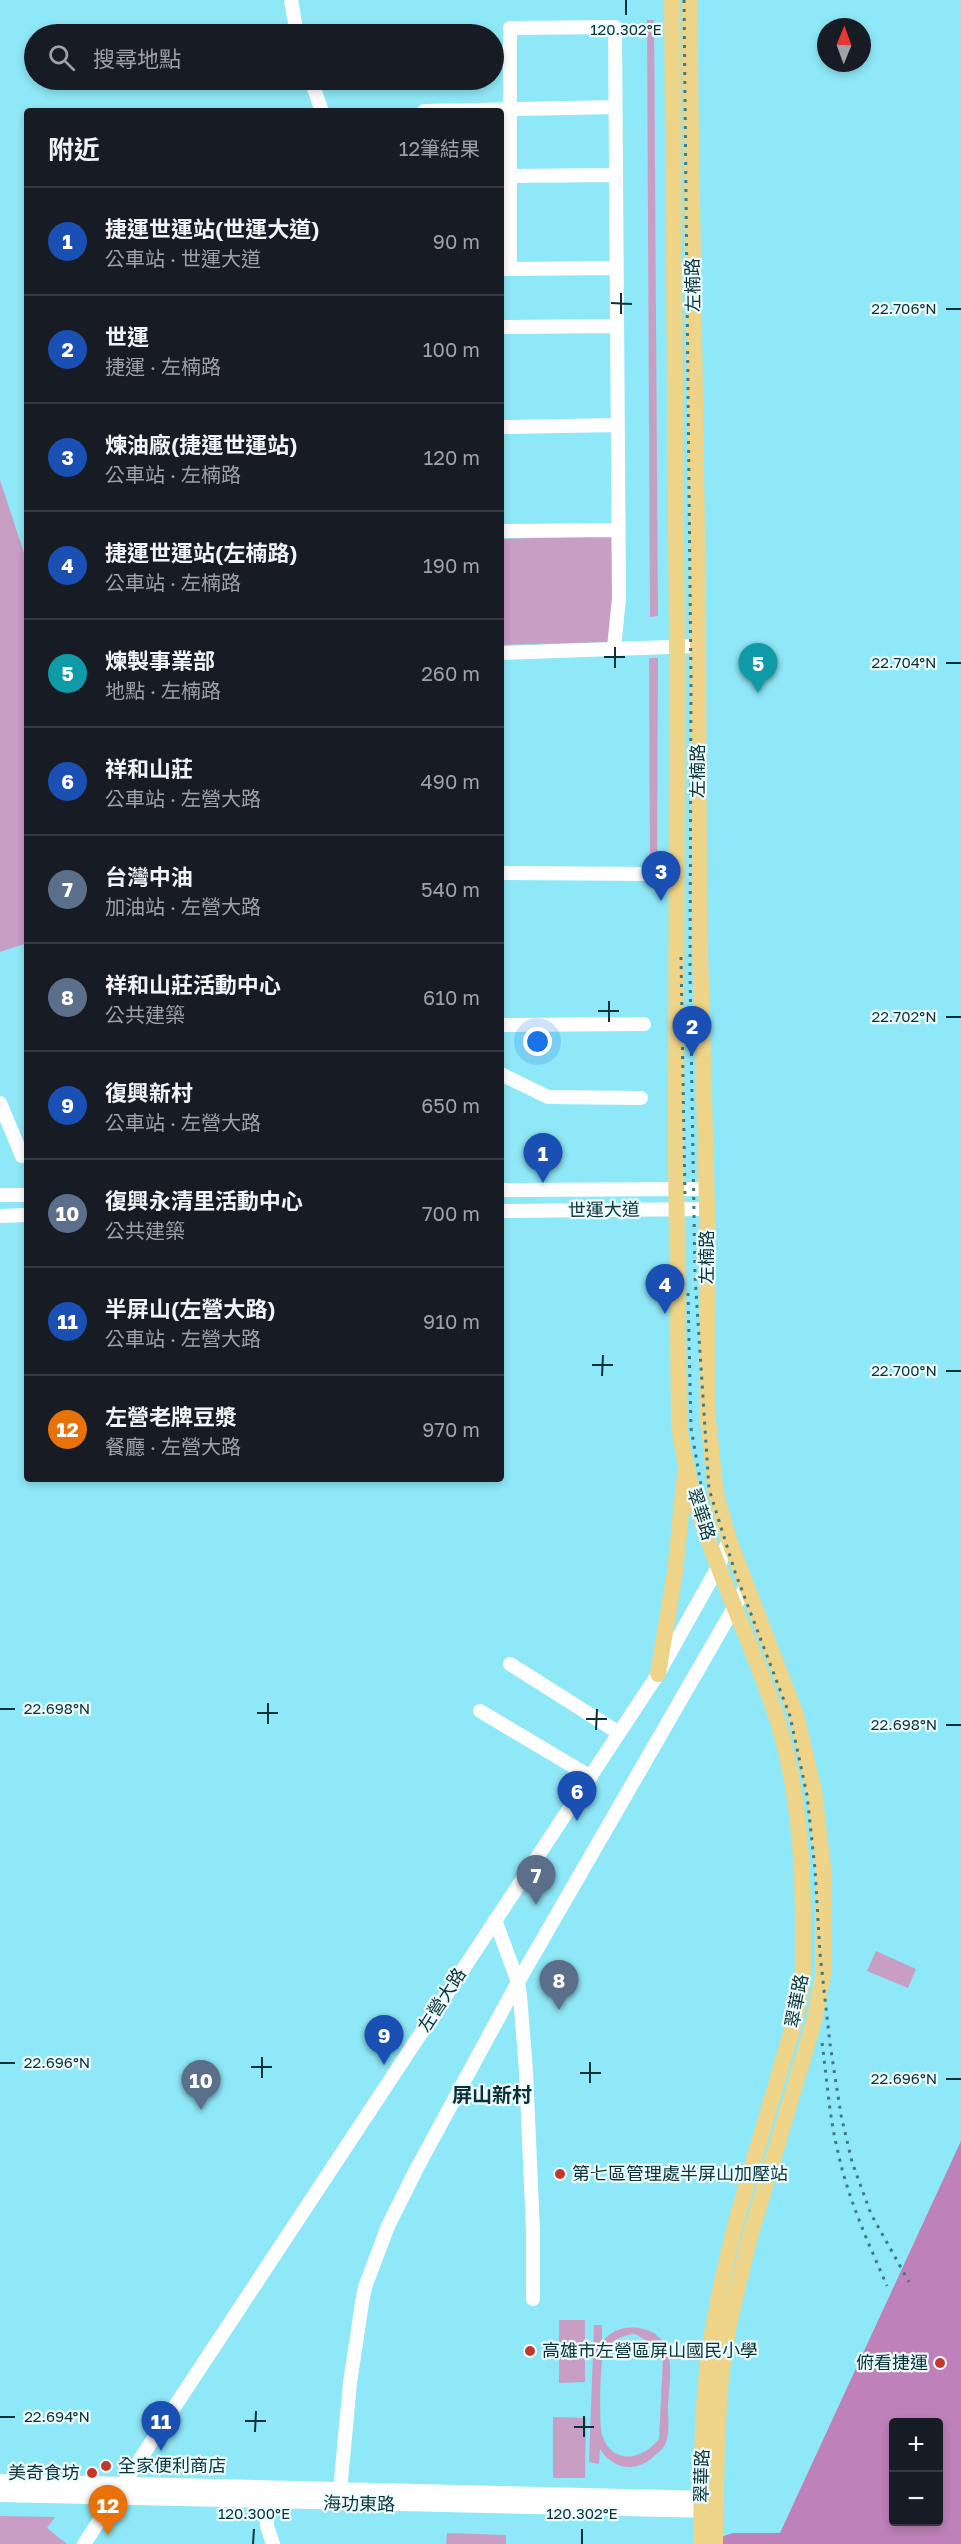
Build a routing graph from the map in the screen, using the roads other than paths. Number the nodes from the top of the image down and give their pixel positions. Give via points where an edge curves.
1 (291, 0) edge
2 (672, 0) edge
3 (689, 0) edge
4 (295, 24) edge
5 (315, 90) edge
6 (615, 107) junction
7 (321, 108) edge
8 (504, 110) edge
9 (510, 110) junction
10 (616, 175) junction
11 (505, 176) edge
12 (616, 268) junction
13 (505, 269) edge
14 (616, 326) junction
15 (504, 327) edge
16 (616, 425) junction
17 (504, 427) edge
18 (617, 530) junction
19 (504, 531) edge
20 (677, 646) junction
21 (698, 646) junction
22 (614, 648) junction
23 (504, 653) edge
24 (504, 873) edge
25 (654, 874) dead end
26 (644, 1024) dead end
27 (504, 1025) edge
28 (504, 1075) edge
29 (641, 1098) dead end
30 (0, 1103) edge
31 (24, 1156) edge
32 (677, 1189) junction
33 (707, 1189) junction
34 (504, 1190) edge
35 (24, 1195) edge
36 (0, 1196) edge
37 (677, 1209) junction
38 (707, 1209) junction
39 (504, 1211) edge
40 (24, 1215) edge
41 (0, 1216) edge
42 (686, 1466) junction
43 (729, 1540) junction
44 (718, 1568) junction
45 (747, 1585) junction
46 (734, 1606) junction
47 (510, 1664) dead end
48 (658, 1674) junction
49 (480, 1711) dead end
50 (619, 1733) junction
51 (591, 1777) junction
52 (495, 1920) junction
53 (518, 1982) junction
54 (532, 2299) dead end
55 (0, 2481) edge
56 (123, 2485) junction
57 (0, 2495) edge
58 (266, 2495) junction
59 (341, 2497) junction
60 (114, 2499) junction
61 (709, 2504) junction
62 (84, 2544) edge
63 (273, 2544) edge
64 (701, 2544) edge
65 (715, 2544) edge

1 - 4 street
2 - 20 main road, 左楠路
3 - 21 main road, 左楠路
5 - 7 street
6 - 9 street
6 - 9 street via 615,27 510,28
6 - 10 street
8 - 9 street
9 - 11 street
10 - 11 street
10 - 12 street
11 - 13 street
12 - 13 street
12 - 14 street
14 - 15 street
14 - 16 street
16 - 17 street
16 - 18 street
18 - 19 street
18 - 22 street via 619,598
20 - 21 street
20 - 22 street
20 - 32 main road, 左楠路
21 - 33 main road, 左楠路
22 - 23 street
24 - 25 street
26 - 27 street
28 - 29 street via 548,1097
30 - 31 street
32 - 33 street, 世運大道
32 - 34 street, 世運大道
32 - 37 main road, 左楠路
33 - 38 main road, 左楠路
35 - 36 street
37 - 38 street, 世運大道
37 - 39 street, 世運大道
37 - 42 main road, 左楠路 via 679,1424
38 - 43 main road, 左楠路 via 707,1411 716,1495
40 - 41 street
42 - 44 main road, 翠華路
42 - 48 main road via 675,1572
43 - 44 street, 左營大路
43 - 45 main road, 翠華路
44 - 46 main road, 翠華路
44 - 48 street, 左營大路
45 - 46 street
45 - 61 main road, 翠華路 via 796,1715 814,1791 823,1867 823,1975 814,2021 749,2240 729,2324
46 - 53 street
46 - 61 main road, 翠華路 via 779,1724 795,1797 804,1970 795,2019 733,2236 715,2318 707,2369
47 - 50 street
48 - 50 street, 左營大路
49 - 51 street
50 - 51 street, 左營大路
51 - 52 street, 左營大路
52 - 53 street
52 - 56 street, 左營大路
53 - 54 street via 526,2071
53 - 59 street via 396,2210 365,2287 350,2384
55 - 56 street, 海功東路
56 - 58 street, 海功東路
56 - 60 street, 左營大路
57 - 60 street, 海功東路
58 - 59 street, 海功東路
58 - 60 street, 海功東路
58 - 63 street via 267,2526
59 - 61 street, 海功東路
60 - 62 street, 左營大路
61 - 64 main road, 翠華路
61 - 65 main road, 翠華路

